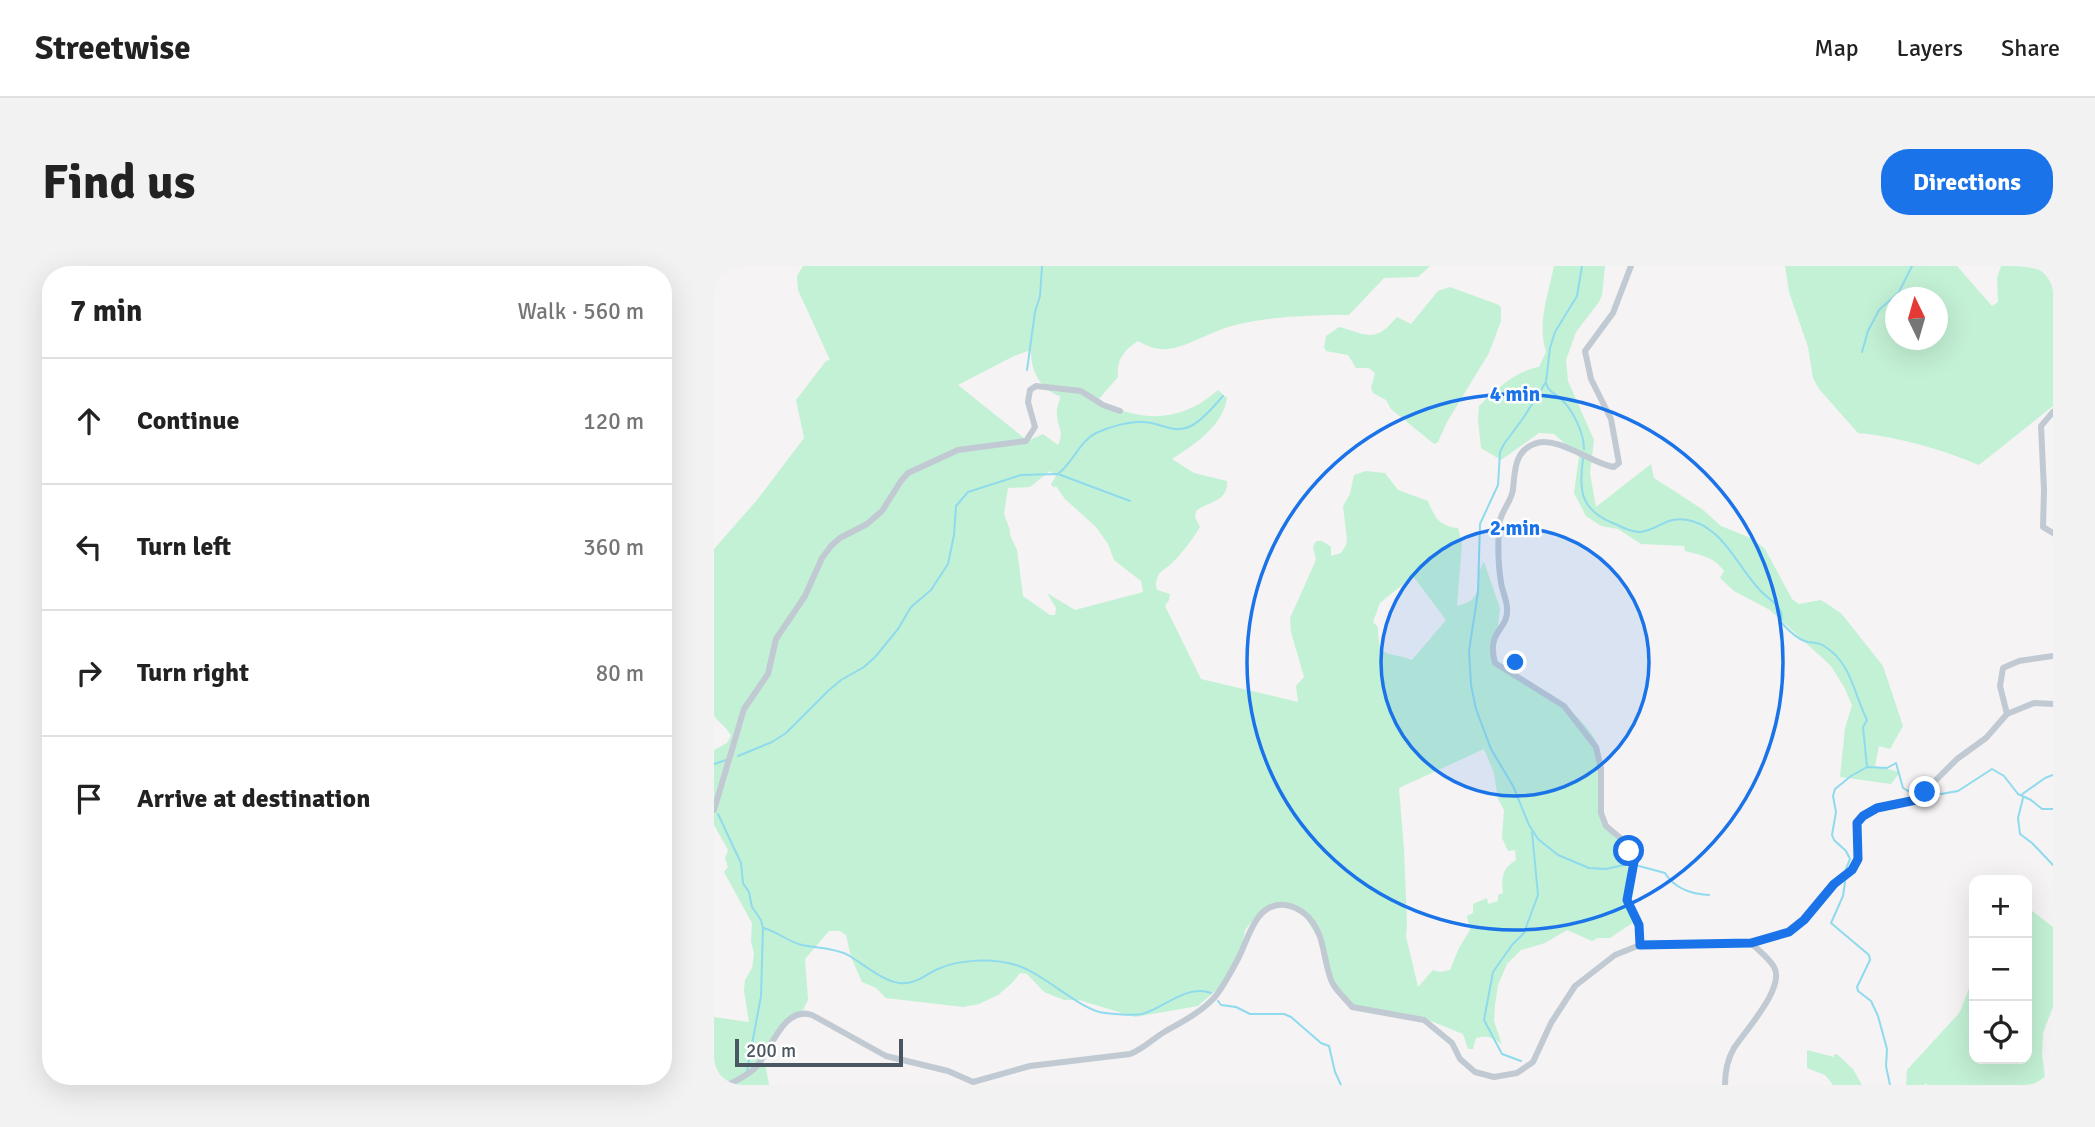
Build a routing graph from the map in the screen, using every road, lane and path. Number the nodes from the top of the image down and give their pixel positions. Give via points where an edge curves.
1 (1631, 266) edge
2 (1120, 411) dead end
3 (2053, 412) edge
4 (2053, 533) edge
5 (2053, 656) edge
6 (2053, 704) edge
7 (2007, 713) junction
8 (714, 810) edge
9 (1751, 943) junction
10 (1640, 945) junction
11 (728, 1085) edge
12 (1725, 1085) edge

1 - 10 street via 1613,313 1585,351 1591,379 1611,418 1619,463 1609,466 1543,441 1532,444 1518,459 1513,492 1499,521 1507,610 1505,623 1496,632 1493,653 1495,663 1564,706 1597,747 1601,813 1634,862 1627,900 1639,925
2 - 8 street via 1081,391 1036,386 1030,390 1028,402 1035,427 1026,441 958,450 908,473 882,511 831,546 776,639 768,674 744,709
3 - 4 street via 2042,426 2043,527
5 - 7 street via 2003,668 2000,686
6 - 7 street via 2034,703
7 - 9 street via 1986,738 1957,759 1916,800 1877,808 1863,816 1857,823 1858,859 1852,870 1789,932
9 - 10 street
9 - 12 street via 1776,968 1777,981 1733,1050
10 - 11 street via 1615,955 1576,986 1527,1068 1494,1077 1468,1068 1452,1043 1424,1020 1352,1007 1333,983 1314,924 1295,908 1282,905 1260,915 1214,997 1185,1021 1130,1054 1030,1066 973,1082 886,1056 800,1012 785,1024 756,1068

